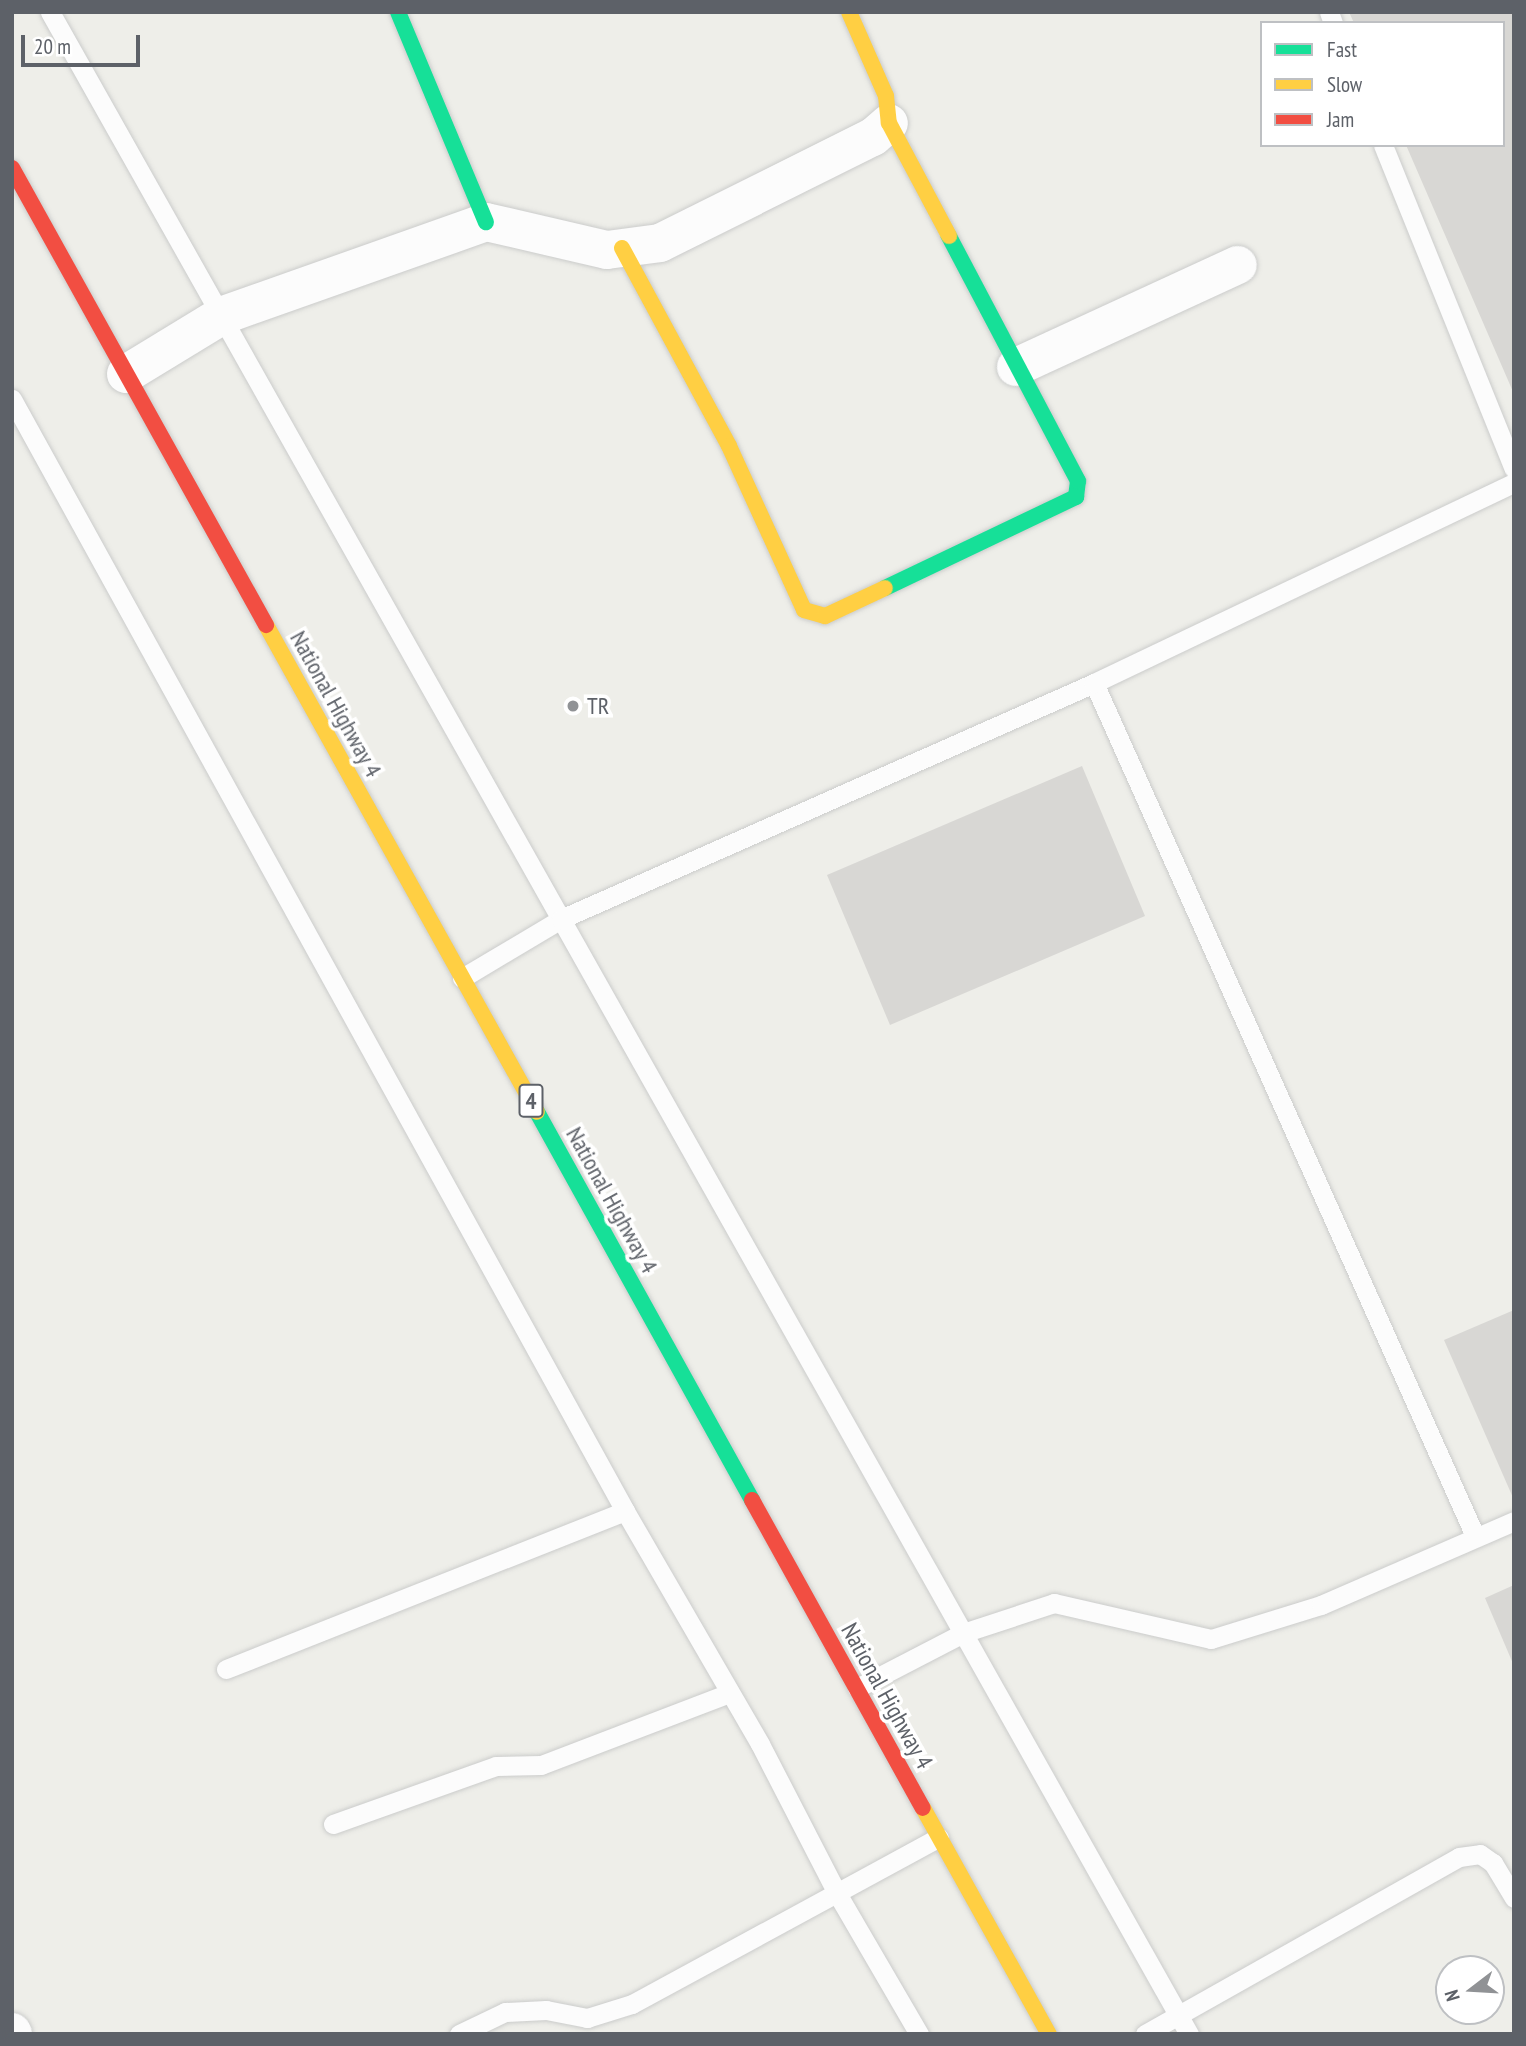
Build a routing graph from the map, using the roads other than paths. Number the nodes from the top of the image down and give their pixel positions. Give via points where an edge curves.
1 (50, 12) edge
2 (398, 12) edge
3 (849, 12) edge
4 (889, 123) junction
5 (1384, 147) edge
6 (13, 169) edge
7 (486, 222) junction
8 (622, 248) junction
9 (1238, 265) dead end
10 (221, 316) junction
11 (1016, 367) junction
12 (126, 374) junction
13 (12, 399) edge
14 (1514, 469) edge
15 (1514, 483) edge
16 (1094, 683) junction
17 (561, 919) junction
18 (462, 978) junction
19 (625, 1511) junction
20 (1514, 1521) edge
21 (1475, 1536) junction
22 (963, 1633) junction
23 (226, 1669) dead end
24 (857, 1688) junction
25 (730, 1693) junction
26 (333, 1824) dead end
27 (939, 1837) junction
28 (838, 1895) junction
29 (1514, 1898) edge
30 (1178, 2015) junction
31 (459, 2034) edge
32 (919, 2034) edge
33 (1049, 2034) edge
34 (1145, 2034) edge
35 (1189, 2034) edge

1 - 10 lane
2 - 7 main road
3 - 4 main road via 886,96
4 - 8 street via 873,137 660,243
4 - 11 main road
5 - 14 lane
6 - 12 main road, National Highway 4 / 4
7 - 8 street via 607,250
7 - 10 street
8 - 11 main road via 729,446 804,610 825,616 1076,497 1078,481
9 - 11 street
10 - 12 street
10 - 17 lane
12 - 18 main road, National Highway 4 / 4
13 - 19 lane
15 - 16 lane
16 - 17 lane
16 - 21 lane
17 - 18 lane
17 - 22 lane
18 - 24 main road, National Highway 4 / 4
19 - 23 lane
19 - 25 lane
20 - 21 lane
21 - 22 lane via 1321,1605 1211,1639 1055,1603
22 - 24 lane
22 - 30 lane
24 - 27 main road, National Highway 4 / 4
25 - 26 lane via 541,1765 496,1766
25 - 28 lane
27 - 28 lane
27 - 33 main road, National Highway 4 / 4
28 - 31 lane via 632,2004 587,2018 546,2010 506,2012
28 - 32 lane
29 - 30 lane via 1493,1863 1479,1854 1459,1857
30 - 34 lane
30 - 35 lane

